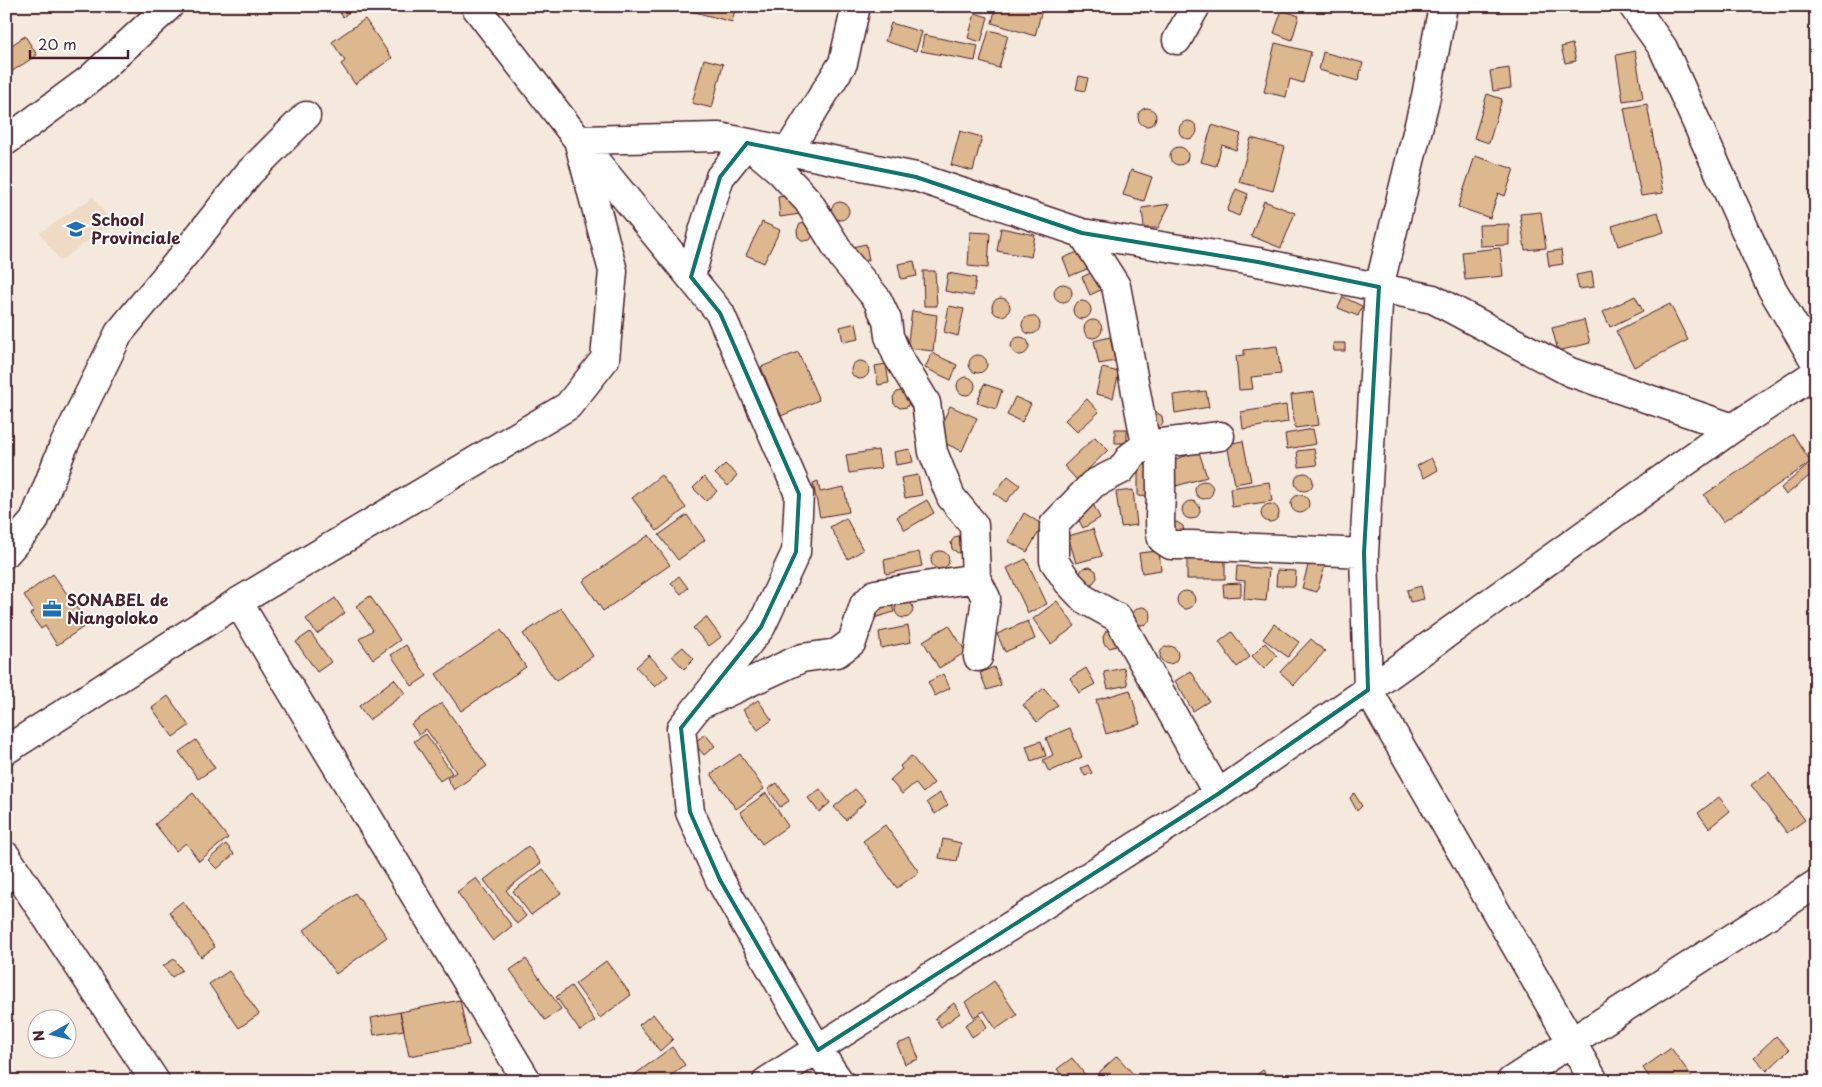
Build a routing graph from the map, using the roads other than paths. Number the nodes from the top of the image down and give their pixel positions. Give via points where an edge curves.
1 (169, 6) edge
2 (475, 6) edge
3 (856, 6) edge
4 (1196, 6) edge
5 (1444, 6) edge
6 (1633, 6) edge
7 (1176, 40) dead end
8 (306, 116) dead end
9 (578, 140) junction
10 (6, 141) edge
11 (747, 143) junction
12 (788, 151) junction
13 (1082, 233) junction
14 (691, 277) junction
15 (1379, 287) junction
16 (1816, 363) edge
17 (1816, 373) edge
18 (1733, 428) junction
19 (1220, 436) dead end
20 (1154, 444) junction
21 (6, 553) edge
22 (1364, 553) junction
23 (976, 578) junction
24 (238, 602) junction
25 (978, 657) dead end
26 (1368, 690) junction
27 (699, 705) junction
28 (6, 750) edge
29 (1218, 794) junction
30 (6, 856) edge
31 (1816, 884) edge
32 (1571, 1042) junction
33 (818, 1050) junction
34 (155, 1081) edge
35 (527, 1081) edge
36 (767, 1081) edge
37 (839, 1081) edge
38 (1511, 1081) edge
39 (1594, 1081) edge

1 - 10 main road via 90,79
2 - 9 main road
3 - 12 main road via 844,63
4 - 7 main road
5 - 15 main road via 1426,96
6 - 16 main road via 1664,48 1771,287
8 - 21 main road via 249,172 119,333 63,447 34,521
9 - 11 main road via 719,137
9 - 14 main road
9 - 24 main road via 613,271 604,359 568,406
11 - 12 main road
11 - 14 main road via 720,177
11 - 23 main road via 808,201 844,259 877,299 887,320 896,355 926,403 933,452 951,497 974,525
12 - 13 main road via 916,177
13 - 15 main road via 1258,262
13 - 20 main road via 1116,286
14 - 27 main road via 720,313 799,494 796,552 761,627
15 - 18 main road via 1433,299 1570,372
15 - 22 main road
17 - 18 main road
18 - 26 main road
19 - 20 main road
20 - 22 main road via 1160,463 1160,529 1162,540 1170,545
20 - 29 main road via 1131,456 1121,470 1093,484 1054,525 1054,561 1084,599 1118,618
22 - 26 main road
23 - 25 main road via 986,598
23 - 27 main road via 875,594 864,605 852,642 837,653 802,658
24 - 28 main road
24 - 35 main road
26 - 29 main road
26 - 32 main road
27 - 33 main road via 681,728 690,812 720,880
29 - 33 main road
30 - 34 main road
31 - 32 main road
32 - 38 main road
32 - 39 main road
33 - 36 main road
33 - 37 main road

